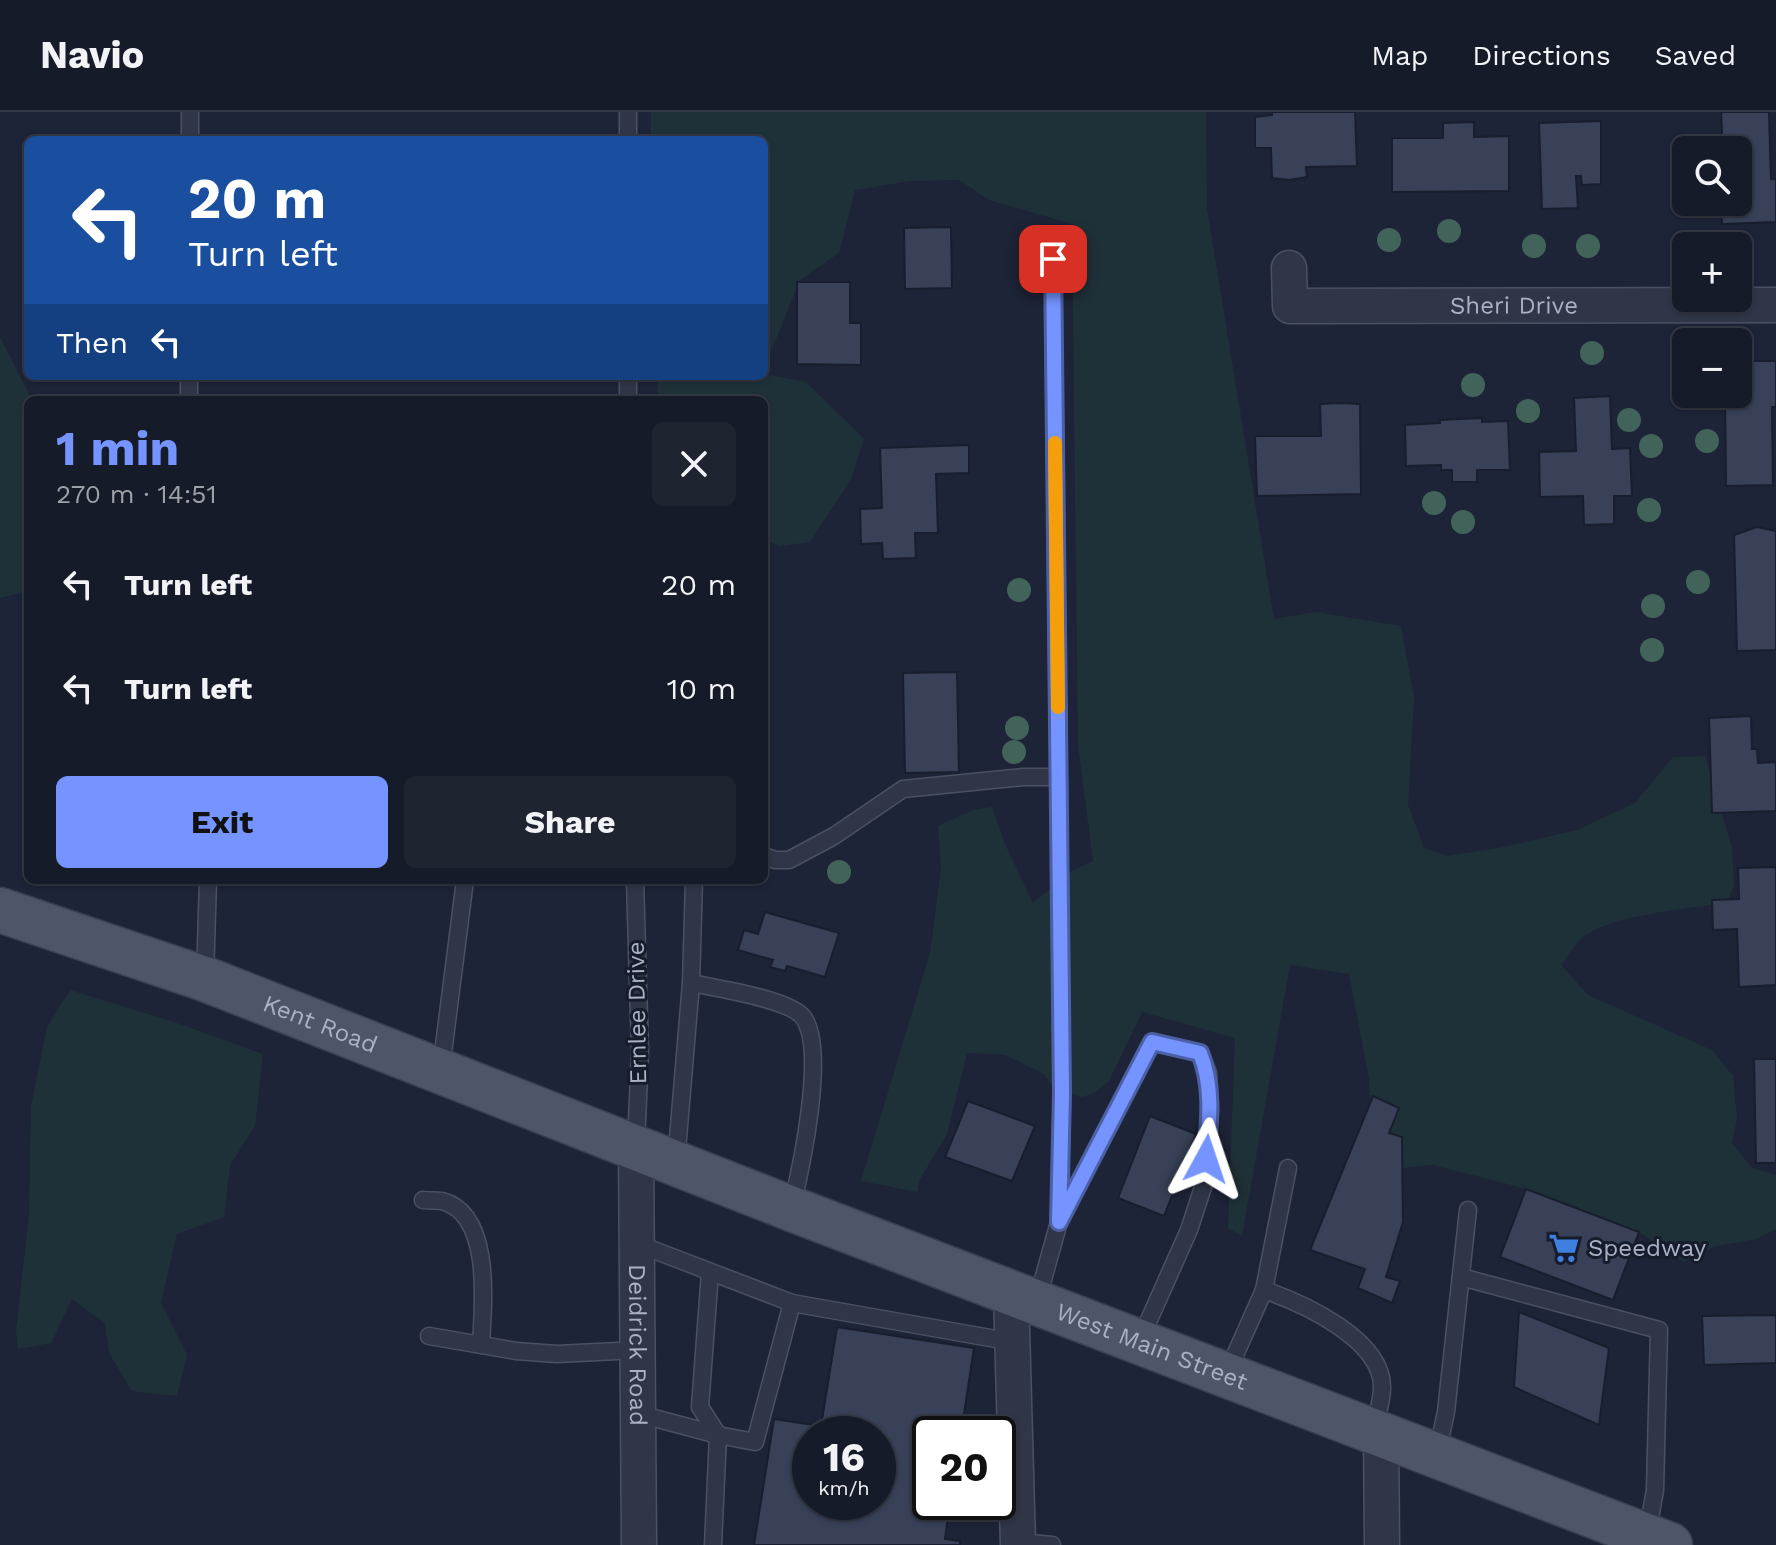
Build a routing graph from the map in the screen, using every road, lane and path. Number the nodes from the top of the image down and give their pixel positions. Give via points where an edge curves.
1 (190, 112) edge
2 (628, 112) edge
3 (190, 136) edge
4 (628, 136) edge
5 (1053, 259) dead end
6 (1289, 268) dead end
7 (1776, 305) edge
8 (1058, 777) junction
9 (768, 857) edge
10 (208, 884) edge
11 (464, 884) edge
12 (635, 884) edge
13 (694, 884) edge
14 (0, 910) edge
15 (205, 979) junction
16 (691, 983) junction
17 (441, 1071) junction
18 (656, 1155) junction
19 (1288, 1168) dead end
20 (423, 1200) dead end
21 (792, 1209) junction
22 (1468, 1210) dead end
23 (1059, 1222) junction
24 (638, 1244) junction
25 (710, 1272) junction
26 (1461, 1277) junction
27 (1264, 1290) junction
28 (1024, 1297) junction
29 (792, 1303) junction
30 (429, 1336) dead end
31 (1013, 1342) junction
32 (1140, 1342) junction
33 (481, 1345) junction
34 (638, 1350) junction
35 (1226, 1375) junction
36 (639, 1414) junction
37 (1377, 1432) junction
38 (718, 1435) junction
39 (1437, 1455) junction
40 (1658, 1541) edge
41 (1018, 1543) edge
42 (639, 1545) edge
43 (713, 1545) edge
44 (1052, 1545) edge
45 (1382, 1545) edge

1 - 3 lane
2 - 4 lane
5 - 8 lane
6 - 7 street, Sheri Drive via 1290,306
8 - 9 lane via 903,789 789,860
8 - 23 lane
10 - 15 lane
11 - 17 lane
12 - 18 lane, Ernlee Drive via 640,1052
13 - 16 lane
14 - 15 main road, Kent Road
15 - 17 main road, Kent Road
16 - 18 lane
16 - 21 lane via 781,1003 803,1017 812,1046 812,1090
17 - 18 main road, Kent Road
18 - 21 main road, West Main Street
18 - 24 street, Deidrick Road
19 - 27 lane
20 - 33 lane via 443,1202 463,1213 482,1256
21 - 28 main road, West Main Street
22 - 26 lane
23 - 28 lane
23 - 32 lane via 1152,1042 1200,1053 1208,1073 1210,1110 1204,1184
24 - 25 lane
24 - 34 street, Deidrick Road
25 - 29 lane
25 - 38 lane via 700,1407
26 - 39 lane
26 - 40 lane via 1659,1330
27 - 35 lane
27 - 37 lane via 1336,1323 1378,1367 1382,1388
28 - 31 street
28 - 32 main road, West Main Street
29 - 31 lane
29 - 38 lane via 755,1442
30 - 33 lane
31 - 41 street
32 - 35 main road, West Main Street
33 - 34 lane via 557,1354
34 - 36 street, Deidrick Road
35 - 37 main road, West Main Street
36 - 38 lane
36 - 42 street, Deidrick Road
37 - 39 main road, West Main Street
37 - 45 street
38 - 43 lane
39 - 40 main road, West Main Street
41 - 44 lane

